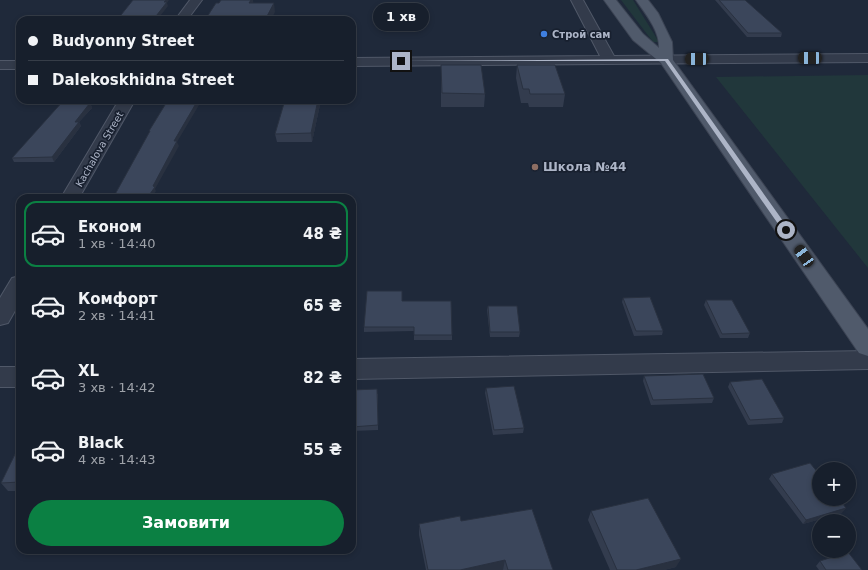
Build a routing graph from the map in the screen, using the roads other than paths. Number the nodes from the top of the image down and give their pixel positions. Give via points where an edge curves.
1 (196, 0) edge
2 (578, 0) edge
3 (610, 0) edge
4 (642, 0) edge
5 (184, 16) edge
6 (868, 58) edge
7 (609, 60) junction
8 (666, 60) junction
9 (356, 62) edge
10 (0, 65) edge
11 (16, 65) edge
12 (125, 104) edge
13 (72, 194) edge
14 (16, 290) edge
15 (0, 318) edge
16 (868, 347) edge
17 (868, 360) edge
18 (356, 369) edge
19 (0, 377) edge
20 (16, 377) edge

1 - 5 street
2 - 7 street
3 - 8 main road via 638,37
4 - 8 main road via 666,42
6 - 8 street
7 - 8 street
7 - 9 street
8 - 16 main road
10 - 11 street
12 - 13 street, Kachalova Street
14 - 15 street
17 - 18 street
19 - 20 street

